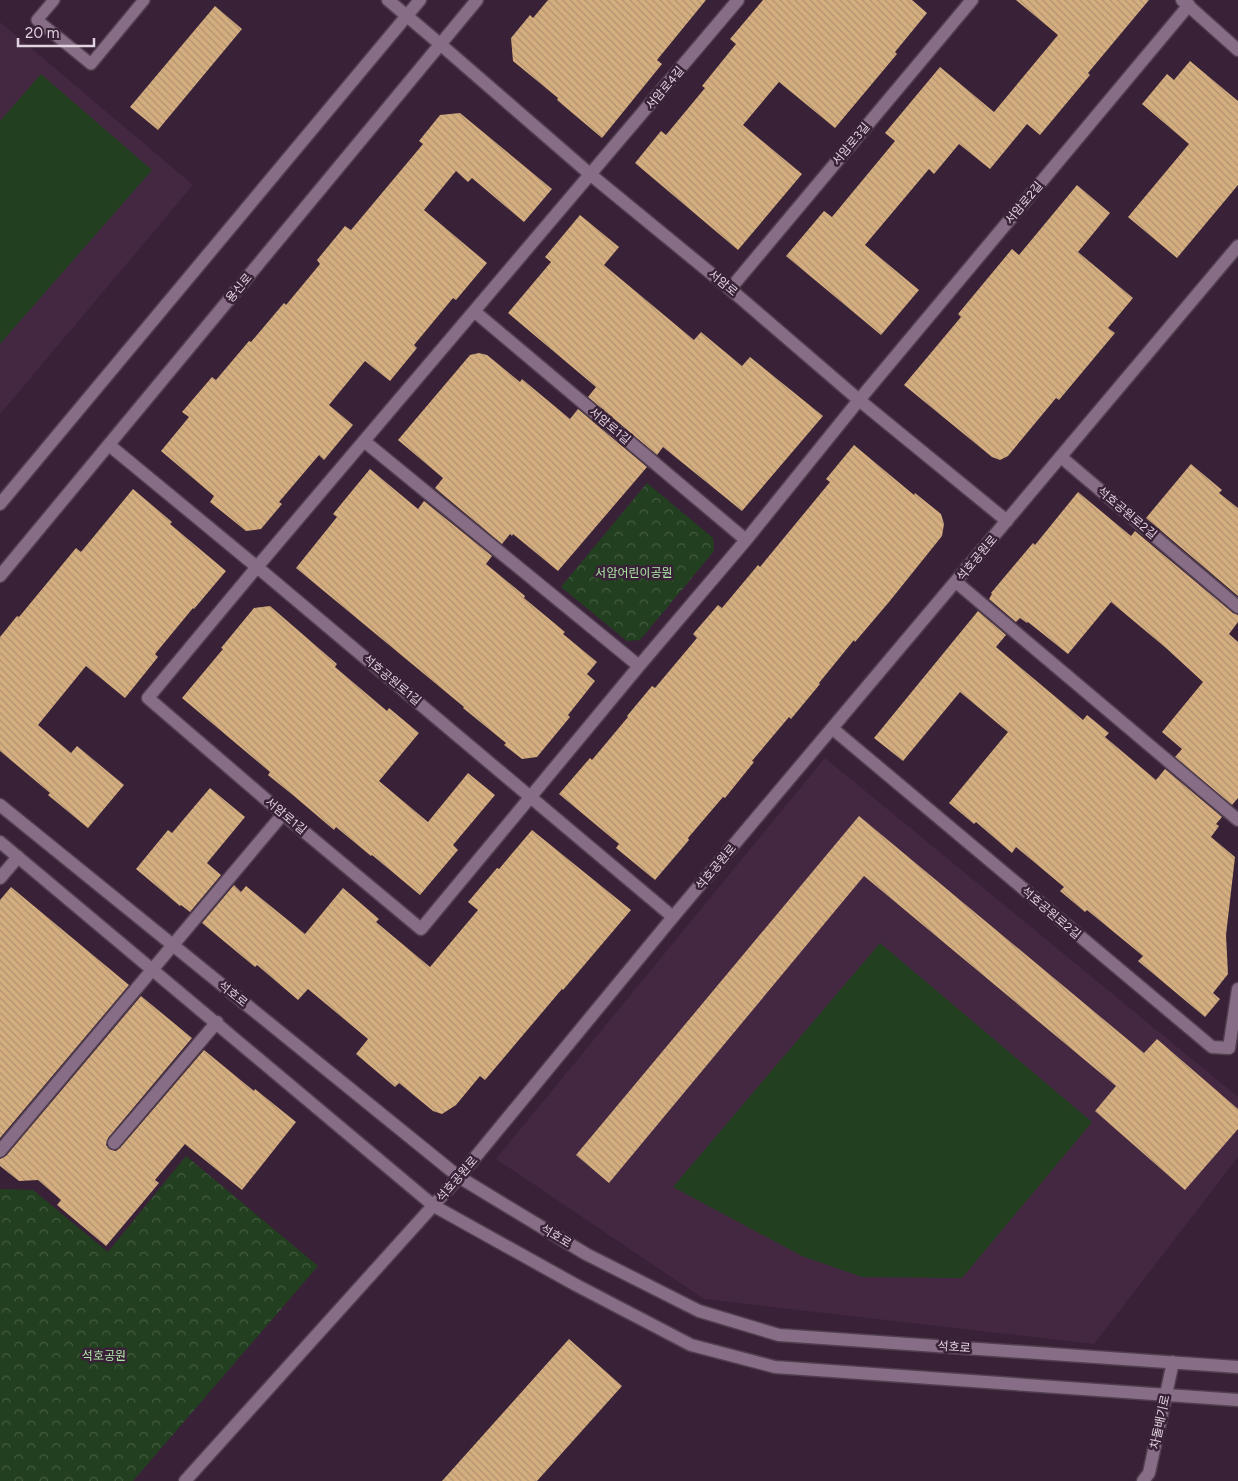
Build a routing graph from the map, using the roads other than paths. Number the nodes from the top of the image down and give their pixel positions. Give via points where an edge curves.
1 (54, 0) edge
2 (144, 0) edge
3 (388, 0) edge
4 (420, 0) edge
5 (477, 0) edge
6 (738, 0) edge
7 (972, 0) edge
8 (1186, 3) edge
9 (406, 16) junction
10 (440, 44) junction
11 (1238, 50) edge
12 (591, 175) junction
13 (1238, 246) edge
14 (730, 289) junction
15 (474, 312) junction
16 (859, 400) junction
17 (364, 441) junction
18 (109, 445) junction
19 (1061, 457) junction
20 (0, 504) edge
21 (1007, 521) junction
22 (746, 540) junction
23 (257, 567) junction
24 (0, 576) edge
25 (956, 582) junction
26 (1238, 607) edge
27 (639, 666) junction
28 (832, 729) junction
29 (532, 797) junction
30 (0, 805) edge
31 (283, 814) junction
32 (1238, 820) edge
33 (0, 842) edge
34 (18, 857) junction
35 (0, 878) edge
36 (673, 917) junction
37 (174, 945) junction
38 (153, 970) junction
39 (1238, 990) edge
40 (217, 1022) junction
41 (114, 1143) dead end
42 (0, 1151) edge
43 (460, 1177) junction
44 (434, 1206) junction
45 (1173, 1362) junction
46 (1238, 1367) edge
47 (1165, 1396) junction
48 (1238, 1400) edge
49 (185, 1481) edge
50 (1143, 1481) edge

1 - 2 lane via 37,20 91,64
3 - 9 street, 서암로
4 - 9 street
5 - 10 street, 용신로
6 - 12 street, 서암로4길
7 - 14 street, 서암로3길
8 - 11 street
8 - 16 street, 서암로2길
9 - 10 street, 서암로
9 - 20 street
10 - 12 street, 서암로
10 - 18 street, 용신로
12 - 14 street, 서암로
12 - 15 street, 서암로1길
13 - 19 street, 석호공원로
14 - 16 street, 서암로
15 - 17 street, 서암로1길
15 - 22 street, 서암로1길
16 - 21 street, 서암로
16 - 22 street, 서암로1길
17 - 23 street, 서암로1길
17 - 27 street
18 - 23 street, 석호공원로1길
18 - 24 street, 용신로
19 - 21 street, 석호공원로
19 - 26 street, 석호공원로2길
21 - 25 street, 석호공원로
22 - 27 street, 서암로1길
23 - 29 street, 석호공원로1길
23 - 31 street, 서암로1길 via 148,698
25 - 28 street, 석호공원로
25 - 32 street
27 - 29 street, 서암로1길
28 - 36 street, 석호공원로
28 - 39 street, 석호공원로2길 via 1212,1047 1229,1048
29 - 31 street, 서암로1길 via 421,929
29 - 36 street, 석호공원로1길
30 - 37 street, 석호로
31 - 37 street
33 - 34 street
34 - 35 street
34 - 38 street
36 - 43 street, 석호공원로
37 - 38 street
37 - 43 street, 석호로
38 - 40 street
38 - 42 street
40 - 41 street
40 - 44 street
43 - 44 street, 석호공원로
43 - 45 street, 석호로 via 586,1254 699,1311 779,1335
44 - 47 street via 691,1344 774,1367
44 - 49 street, 석호공원로
45 - 46 street, 석호로
45 - 47 street, 차돌배기로
47 - 48 street
47 - 50 street, 차돌배기로 via 1149,1473

